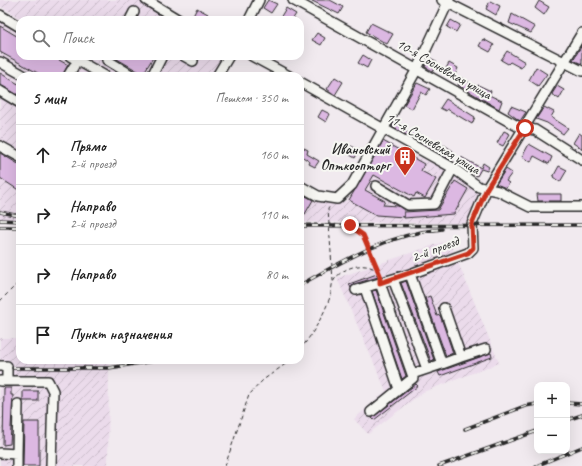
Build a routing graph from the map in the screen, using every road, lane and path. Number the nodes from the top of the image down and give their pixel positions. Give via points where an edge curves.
1 (146, 0) edge
2 (259, 0) edge
3 (293, 0) edge
4 (446, 1) edge
5 (0, 15) edge
6 (172, 16) edge
7 (251, 16) edge
8 (16, 25) edge
9 (582, 33) edge
10 (76, 60) edge
11 (107, 60) edge
12 (160, 60) edge
13 (227, 60) edge
14 (259, 60) edge
15 (0, 62) edge
16 (565, 62) junction
17 (74, 66) dead end
18 (417, 68) junction
19 (582, 71) edge
20 (18, 72) edge
21 (70, 72) edge
22 (94, 72) edge
23 (126, 72) edge
24 (154, 72) edge
25 (219, 72) edge
26 (282, 72) edge
27 (304, 84) edge
28 (0, 91) edge
29 (16, 101) edge
30 (384, 128) junction
31 (525, 128) junction
32 (0, 146) edge
33 (16, 155) edge
34 (582, 160) edge
35 (453, 168) junction
36 (376, 186) dead end
37 (304, 188) edge
38 (487, 189) junction
39 (337, 199) junction
40 (582, 207) edge
41 (304, 224) edge
42 (329, 224) junction
43 (378, 272) junction
44 (410, 274) junction
45 (393, 279) junction
46 (333, 282) junction
47 (380, 283) junction
48 (16, 285) edge
49 (0, 301) edge
50 (444, 308) dead end
51 (304, 345) edge
52 (486, 349) dead end
53 (461, 357) junction
54 (285, 364) edge
55 (442, 364) junction
56 (0, 366) edge
57 (426, 369) junction
58 (412, 374) junction
59 (3, 382) edge
60 (399, 389) junction
61 (18, 404) dead end
62 (371, 412) dead end
63 (0, 453) edge
64 (17, 454) junction
65 (17, 466) edge
66 (51, 466) edge
67 (225, 466) edge

1 - 6 street
2 - 7 street
3 - 18 street, 10-я Сосневская улица
4 - 16 street
4 - 18 street
5 - 8 street
9 - 16 street, 2-й проезд
10 - 22 street
11 - 23 street
12 - 24 street
13 - 25 street
14 - 26 street
15 - 20 street
16 - 19 street
16 - 31 street, 2-й проезд
17 - 21 street
18 - 30 street
18 - 31 street, 10-я Сосневская улица via 519,127
27 - 30 street, 11-я Сосневская улица
28 - 29 street
30 - 35 street, 11-я Сосневская улица
30 - 39 street via 352,185
31 - 34 street, 10-я Сосневская улица via 535,130
31 - 38 street, 2-й проезд
32 - 33 street
35 - 36 street via 434,204 408,205
35 - 38 street, 11-я Сосневская улица via 479,187
37 - 39 street via 318,196
38 - 40 street, 11-я Сосневская улица via 498,191 530,208
38 - 44 street, 2-й проезд via 472,224 473,248 468,253
39 - 42 path via 328,209
41 - 42 path
42 - 43 path via 350,225 363,235
42 - 46 path
43 - 46 path via 365,265 347,270
43 - 47 path
44 - 45 street, 2-й проезд
44 - 55 street
45 - 47 street, 2-й проезд
45 - 57 street
46 - 51 path via 330,296 315,330
47 - 58 street
47 - 60 street, 2-й проезд via 360,289
48 - 49 path
50 - 53 street
52 - 53 street
53 - 55 street
54 - 67 path via 263,380 249,395
55 - 57 street
56 - 59 street via 7,366
57 - 58 street
58 - 60 street via 413,378
59 - 66 street via 48,381 53,391
60 - 62 street
61 - 64 street
63 - 64 street
64 - 65 street

